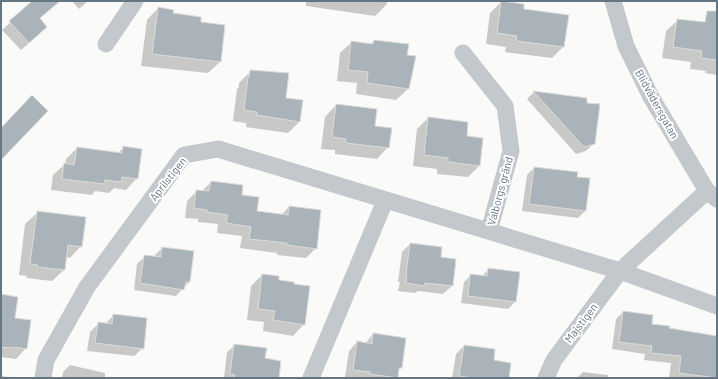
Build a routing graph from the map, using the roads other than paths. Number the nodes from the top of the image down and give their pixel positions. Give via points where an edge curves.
1 (135, 1) edge
2 (613, 1) edge
3 (106, 44) dead end
4 (464, 53) dead end
5 (712, 195) edge
6 (385, 201) junction
7 (489, 231) junction
8 (620, 271) junction
9 (717, 306) edge
10 (43, 378) edge
11 (311, 378) edge
12 (546, 378) edge

1 - 3 street
2 - 5 street, Blidvädersgatan via 626,46 651,98
4 - 7 street, Valborgs gränd via 505,106 506,113 511,151
5 - 8 street, Majstigen
6 - 7 street, Aprilstigen
6 - 10 street, Aprilstigen via 218,149 184,155 87,287 46,360
6 - 11 street
7 - 8 street, Valborgs gränd
8 - 9 street
8 - 12 street, Majstigen via 554,360

